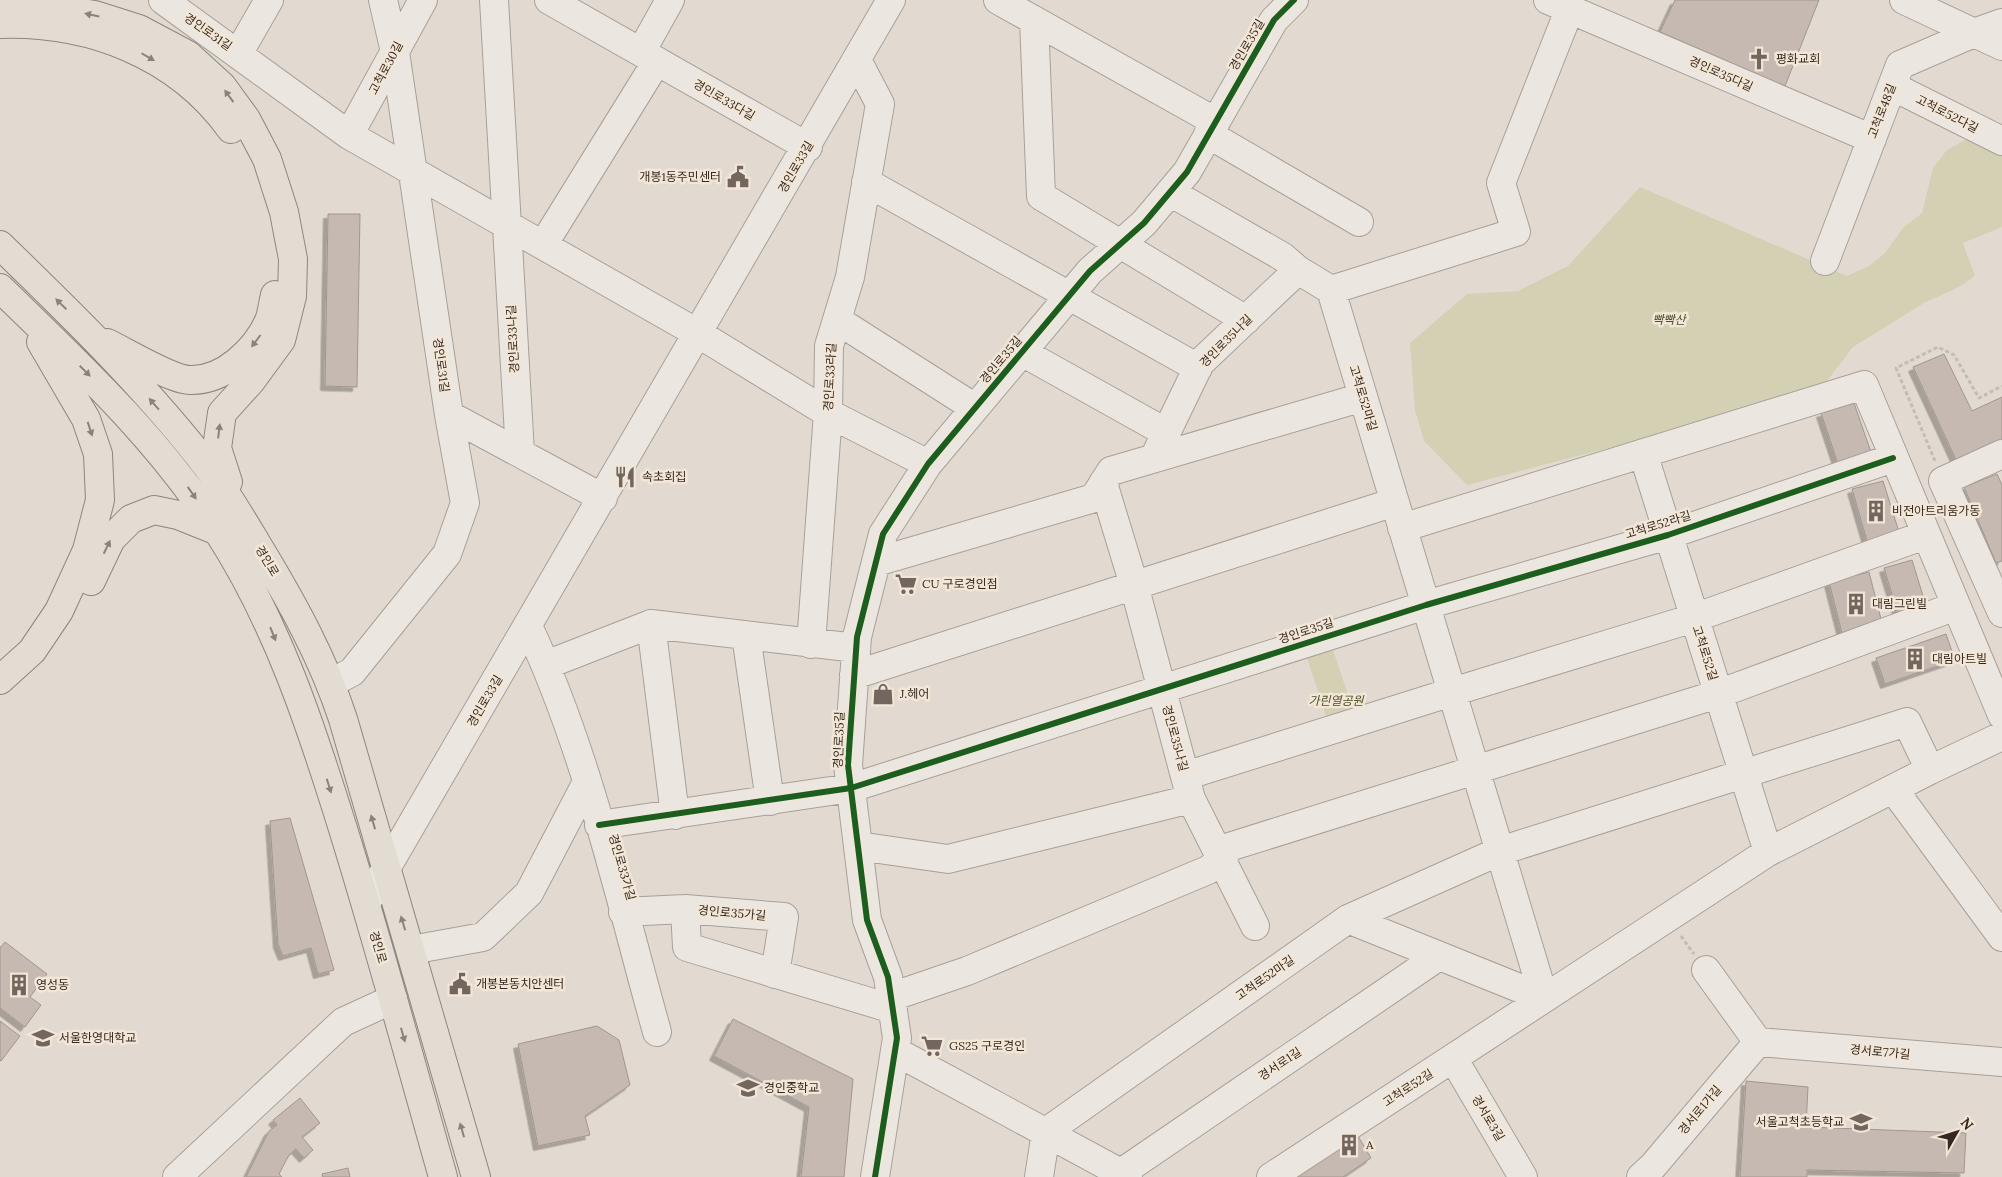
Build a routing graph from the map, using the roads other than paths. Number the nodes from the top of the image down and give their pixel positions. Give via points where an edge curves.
1 (0, 0) edge
2 (163, 0) edge
3 (269, 0) edge
4 (383, 0) edge
5 (423, 0) edge
6 (494, 0) edge
7 (549, 0) edge
8 (670, 0) edge
9 (891, 0) edge
10 (998, 0) edge
11 (1294, 0) edge
12 (1904, 0) edge
13 (1559, 4) edge
14 (1034, 20) junction
15 (2002, 23) edge
16 (0, 24) edge
17 (1974, 33) junction
18 (2002, 46) edge
19 (395, 52) junction
20 (238, 54) junction
21 (649, 57) junction
22 (857, 60) junction
23 (1892, 86) junction
24 (1212, 128) junction
25 (349, 135) junction
26 (1872, 139) junction
27 (2002, 142) edge
28 (808, 147) junction
29 (412, 170) junction
30 (866, 182) junction
31 (1170, 192) junction
32 (1359, 222) dead end
33 (507, 224) junction
34 (0, 245) edge
35 (543, 245) junction
36 (1120, 245) junction
37 (1825, 261) dead end
38 (1298, 270) junction
39 (0, 288) edge
40 (1331, 290) junction
41 (1070, 295) junction
42 (23, 311) junction
43 (837, 320) junction
44 (1246, 320) junction
45 (699, 334) junction
46 (96, 338) junction
47 (1022, 352) junction
48 (1198, 368) junction
49 (1363, 397) junction
50 (975, 408) junction
51 (828, 413) junction
52 (449, 415) junction
53 (1167, 433) junction
54 (520, 453) junction
55 (1643, 453) junction
56 (2002, 454) edge
57 (1154, 458) junction
58 (1893, 458) junction
59 (928, 464) junction
60 (1103, 483) junction
61 (603, 498) junction
62 (1395, 502) junction
63 (238, 512) junction
64 (1402, 528) junction
65 (218, 531) junction
66 (1668, 535) junction
67 (1925, 535) junction
68 (876, 562) junction
69 (1134, 585) junction
70 (1426, 605) junction
71 (1956, 606) junction
72 (2002, 613) edge
73 (1694, 618) junction
74 (651, 624) junction
75 (528, 626) junction
76 (746, 636) junction
77 (811, 644) junction
78 (856, 648) junction
79 (546, 665) junction
80 (1994, 673) edge
81 (854, 675) junction
82 (0, 680) edge
83 (331, 683) junction
84 (1162, 689) junction
85 (1452, 692) junction
86 (1718, 694) junction
87 (0, 699) edge
88 (2002, 715) edge
89 (2002, 736) edge
90 (1476, 770) junction
91 (1930, 770) junction
92 (1744, 775) junction
93 (587, 782) junction
94 (1188, 787) junction
95 (851, 788) junction
96 (1894, 790) junction
97 (770, 801) junction
98 (674, 815) junction
99 (599, 825) junction
100 (858, 846) junction
101 (1500, 851) junction
102 (1768, 852) junction
103 (1222, 860) junction
104 (387, 869) junction
105 (366, 904) junction
106 (685, 909) junction
107 (623, 912) junction
108 (1348, 919) junction
109 (1255, 926) dead end
110 (2002, 937) edge
111 (411, 950) junction
112 (1439, 956) junction
113 (1706, 970) road end
114 (775, 974) junction
115 (1544, 998) junction
116 (393, 999) junction
117 (892, 1003) junction
118 (656, 1032) dead end
119 (1758, 1042) junction
120 (895, 1051) junction
121 (1453, 1058) junction
122 (2002, 1062) edge
123 (1046, 1132) junction
124 (1123, 1176) edge
125 (177, 1177) edge
126 (443, 1177) edge
127 (476, 1177) edge
128 (875, 1177) edge
129 (1038, 1177) edge
130 (1271, 1177) edge
131 (1523, 1177) edge
132 (1641, 1177) edge

63 -> 1 main road via 217,448 222,413 251,382 281,340 292,296 293,259 284,212 267,159 246,120 222,86 188,55 139,30 95,15
2 - 20 street, 경인로31길
3 - 20 street
4 - 19 street, 경인로31길
5 - 19 street, 고척로30길
6 - 33 street, 경인로33나길
7 - 21 street, 경인로33다길
8 - 21 street
9 - 22 street, 경인로33길
10 - 14 street
11 - 24 street, 경인로35길 via 1274,20
12 - 17 street
13 - 26 street, 경인로35다길
13 - 40 street, 경인로35다길 via 1501,183 1516,232
14 - 24 street
14 - 36 street via 1041,196
15 - 17 street, 고척로48길
16 -> 46 main road via 48,25 96,34 135,49 175,72 207,98 231,128 252,166 270,214 277,257 269,321 256,343 236,362 216,376 190,381 164,372
17 - 18 street
17 - 23 street, 고척로48길 via 1900,65
19 - 25 street, 고척로30길
19 - 29 street, 경인로31길
20 - 25 street, 경인로31길
21 - 28 street, 경인로33다길
21 - 35 street
22 - 28 street, 경인로33길
22 - 30 street, 경인로33라길 via 880,104
23 - 26 street, 고척로48길
23 - 27 street, 고척로52다길
24 - 31 street, 경인로35길 via 1187,172
24 - 32 street
25 - 29 street
26 - 37 street, 고척로48길
28 - 45 street, 경인로33길
29 - 33 street
29 - 52 street, 경인로31길
30 - 41 street
30 - 43 street, 경인로33라길 via 850,277
31 - 36 street, 경인로35길
31 - 38 street via 1283,257
33 - 35 street
33 - 54 street, 경인로33나길
46 -> 34 main road, 경인로
35 - 45 street
36 - 41 street, 경인로35길 via 1090,271
36 - 44 street
38 - 40 street
38 - 44 street, 경인로35나길
39 - 42 main road, 경인로
40 - 49 street, 고척로52마길
41 - 47 street, 경인로35길
41 - 48 street
42 -> 65 main road, 경인로 via 117,403 169,462
42 -> 82 main road via 86,419 98,454 100,500 87,550 59,611 32,651
43 - 50 street
43 - 51 street, 경인로33라길 via 829,346
44 - 48 street, 경인로35나길
45 - 51 street
45 - 61 street, 경인로33길
63 -> 46 main road, 경인로 via 201,458
47 - 50 street, 경인로35길
47 - 53 street, 경인로35길
48 - 53 street, 경인로35나길
49 - 57 street
49 - 62 street, 고척로52마길
50 - 59 street, 경인로35길
51 - 59 street
51 - 77 street, 경인로33라길
52 - 54 street
52 - 83 street, 경인로31길 via 465,503 447,554 352,672
53 - 57 street, 경인로35나길
54 - 61 street
55 - 58 street via 1864,385
55 - 64 street
55 - 66 street, 고척로52길
56 - 72 street via 1943,481
57 - 60 street via 1112,471
58 - 66 street, 고척로52라길
58 - 67 street
59 - 68 street, 경인로35길 via 883,534
60 - 68 street via 1094,498
60 - 69 street, 경인로35나길
61 - 75 street, 경인로33길
62 - 64 street, 고척로52마길
62 - 69 street
63 - 83 main road, 경인로 via 293,603
64 - 70 street, 고척로52마길
87 -> 65 main road via 44,659 72,622 111,539 132,519 154,510 178,515
65 -> 105 main road, 경인로 via 267,618 310,725
66 - 70 street, 고척로52라길
66 - 73 street, 고척로52길
67 - 71 street
67 - 73 street
68 - 78 street, 경인로35길
69 - 81 street
69 - 84 street, 경인로35나길
70 - 84 street, 경인로35길
70 - 85 street, 고척로52마길
71 - 80 street
71 - 86 street
73 - 85 street
73 - 86 street, 고척로52길
74 - 76 street
74 - 79 street
74 - 98 street
75 - 79 street, 경인로33가길
75 - 104 street, 경인로33길
76 - 77 street
76 - 97 street
77 - 78 street
78 - 81 street, 경인로35길
79 - 93 street, 경인로33가길
80 - 88 street
81 - 95 street, 경인로35길 via 848,765
104 -> 83 main road, 경인로
84 - 94 street, 경인로35나길
84 - 95 street, 경인로35길
85 - 90 street, 고척로52마길
85 - 94 street
86 - 90 street
86 - 92 street, 고척로52길
89 - 91 street, 고척로52길
90 - 101 street, 고척로52마길
90 - 103 street via 1229,848
91 - 92 street via 1907,722
91 - 96 street, 고척로52길
92 - 101 street
92 - 102 street, 고척로52길
93 - 99 street, 경인로33가길
93 - 111 street via 529,893 483,937
94 - 100 street via 948,859
94 - 103 street, 경인로35나길
95 - 97 street, 경인로35길
95 - 100 street, 경인로35길
96 - 102 street, 고척로52길
96 - 110 street
97 - 98 street, 경인로35길
98 - 99 street, 경인로35길
99 - 107 street, 경인로33가길
100 - 117 street, 경인로35길 via 867,920 888,977
101 - 108 street, 고척로52마길
101 - 115 street, 고척로52마길
102 - 115 street, 고척로52길
103 - 109 street, 경인로35나길
103 - 117 street via 1208,870
104 - 105 street, 경인로33길
111 -> 104 main road, 경인로
105 - 116 main road, 경인로
106 - 107 street, 경인로35가길
106 - 114 street via 687,947
106 - 114 street, 경인로35가길 via 784,917
107 - 118 street, 경인로33가길
108 - 112 street
108 - 123 street, 고척로52마길
127 -> 111 main road, 경인로
112 - 115 street
112 - 124 street, 경서로1길
113 - 119 street
114 - 117 street
115 - 121 street, 고척로52길
116 - 125 street via 343,1022
116 -> 126 main road, 경인로
117 - 120 street, 경인로35길 via 897,1038
119 - 122 street, 경서로7가길
119 - 132 street, 경서로1가길
120 - 123 street, 경서로1길
120 - 128 street, 경인로35길
121 - 130 street, 고척로52길
121 - 131 street, 경서로3길
123 - 124 street, 경서로1길
123 - 129 street

